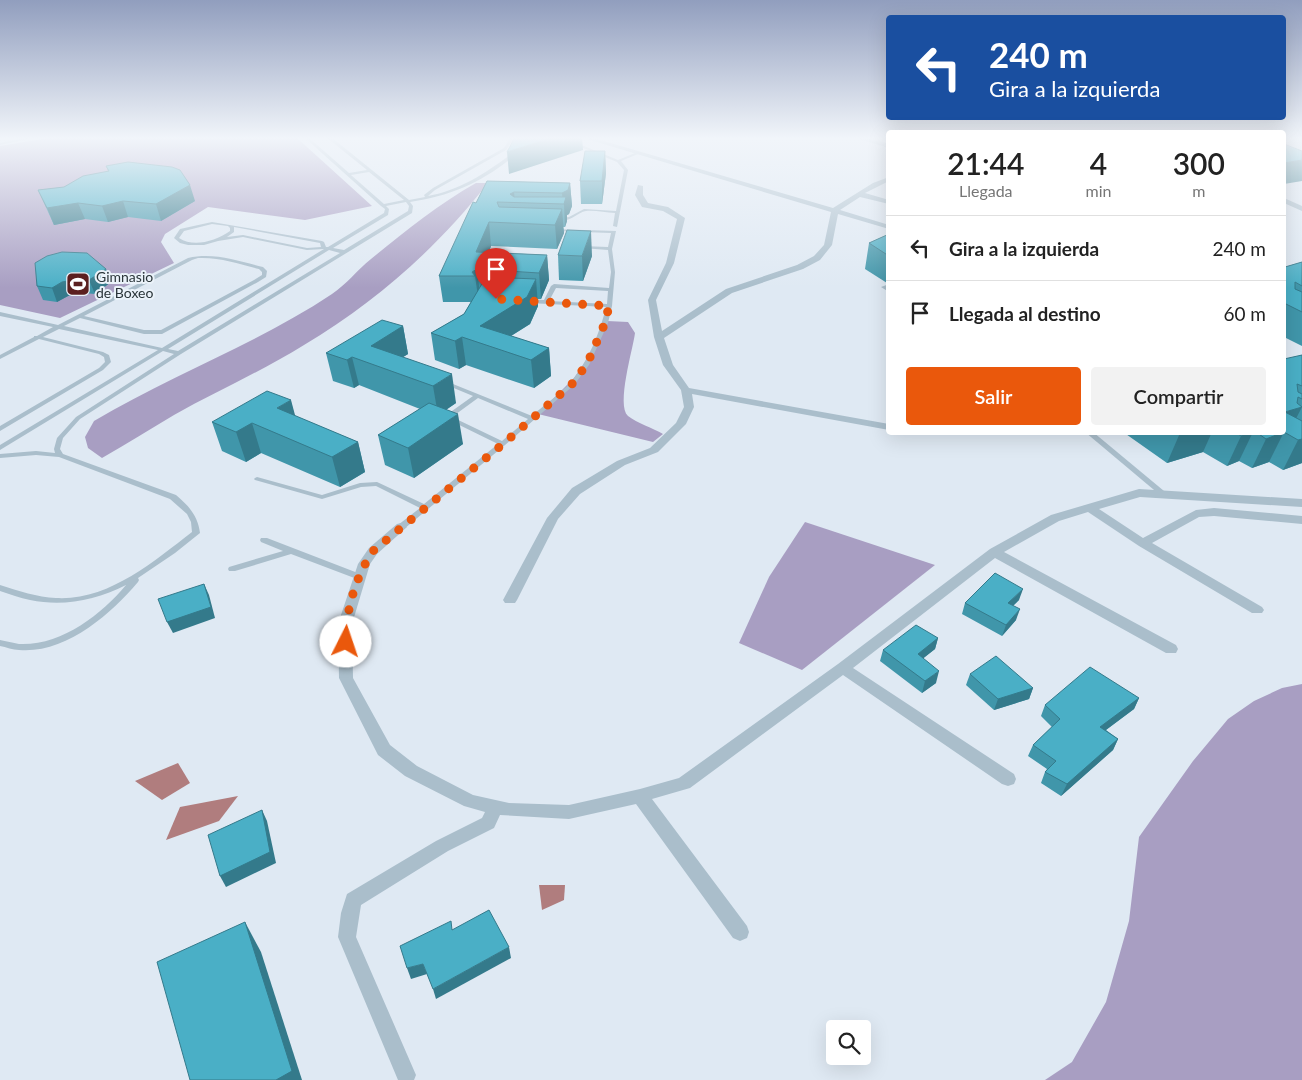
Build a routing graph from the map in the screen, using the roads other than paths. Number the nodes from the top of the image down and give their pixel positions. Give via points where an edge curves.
1 (364, 187) edge
2 (390, 187) edge
3 (437, 187) edge
4 (459, 187) edge
5 (623, 187) edge
6 (640, 187) edge
7 (755, 187) edge
8 (870, 187) edge
9 (860, 194) junction
10 (426, 196) junction
11 (407, 200) junction
12 (886, 201) edge
13 (383, 205) junction
14 (1286, 206) edge
15 (1286, 207) edge
16 (1299, 207) edge
17 (836, 210) junction
18 (618, 212) junction
19 (1302, 215) edge
20 (555, 219) edge
21 (229, 225) junction
22 (615, 226) dead end
23 (886, 226) edge
24 (549, 230) edge
25 (218, 240) junction
26 (576, 246) edge
27 (326, 248) junction
28 (610, 249) junction
29 (344, 252) junction
30 (610, 290) junction
31 (518, 300) edge
32 (546, 302) junction
33 (609, 306) junction
34 (0, 314) edge
35 (78, 316) junction
36 (56, 327) junction
37 (36, 337) junction
38 (659, 337) junction
39 (162, 349) junction
40 (179, 353) junction
41 (0, 357) edge
42 (442, 382) edge
43 (686, 390) junction
44 (477, 396) junction
45 (532, 418) junction
46 (886, 427) edge
47 (0, 429) edge
48 (1092, 435) edge
49 (503, 444) junction
50 (0, 448) edge
51 (60, 454) junction
52 (0, 456) edge
53 (258, 479) dead end
54 (1162, 493) junction
55 (1302, 503) edge
56 (424, 507) junction
57 (1088, 507) junction
58 (1302, 520) edge
59 (401, 527) joint
60 (264, 540) dead end
61 (1143, 543) junction
62 (291, 550) junction
63 (994, 552) junction
64 (232, 570) dead end
65 (360, 577) junction
66 (136, 578) junction
67 (4, 590) edge
68 (0, 596) edge
69 (510, 600) dead end
70 (1257, 610) dead end
71 (0, 643) edge
72 (1171, 649) dead end
73 (843, 668) junction
74 (1008, 780) dead end
75 (640, 796) junction
76 (496, 807) junction
77 (740, 932) dead end
78 (406, 1075) dead end

1 - 13 lane
2 - 11 lane
3 - 10 lane
4 - 10 lane
5 - 18 lane
6 - 38 street via 639,195 645,205 665,209 681,218 670,263 652,300
7 - 17 street
8 - 9 street
9 - 12 street
9 - 17 street
10 - 11 lane
11 - 13 lane
11 - 29 lane via 410,212
13 - 27 lane via 386,214
14 - 16 street
15 - 19 street
17 - 23 street
17 - 38 street via 828,246 817,258 729,291
18 - 20 lane via 584,210 570,218
18 - 22 lane
21 - 25 lane via 232,232
21 - 25 lane via 191,226 176,238 186,243
21 - 27 lane via 322,242
24 - 28 lane via 614,232
25 - 27 lane via 243,236 307,249
26 - 28 lane
27 - 29 lane
27 - 39 lane
28 - 30 lane via 613,272
29 - 40 lane
30 - 32 lane via 554,286
30 - 33 lane
31 - 32 lane
32 - 33 lane
33 - 45 lane via 587,364 572,384
34 - 36 lane
35 - 35 lane via 197,257 225,260 261,268 265,272 256,281 162,332 144,332
35 - 36 lane
36 - 37 lane
36 - 39 lane
37 - 41 lane
37 - 47 lane via 101,353 107,356 108,362
38 - 43 street via 668,365
39 - 40 lane
39 - 50 lane
40 - 51 lane via 78,418 60,438 57,449
42 - 44 lane
43 - 46 street
43 - 69 street via 689,407 681,424 668,438 654,450 621,463 583,486 553,518
44 - 45 lane
44 - 49 lane via 448,417
45 - 49 lane
48 - 54 lane
49 - 56 lane
51 - 52 lane
51 - 66 lane via 173,497 191,514 196,523 196,533
53 - 56 lane via 322,497 360,485 377,484
54 - 55 street
54 - 57 street via 1139,493
56 - 59 lane
57 - 61 street
57 - 63 street via 1055,518
58 - 61 street via 1214,512 1196,514
59 - 65 street via 373,551
60 - 62 lane
61 - 70 street
62 - 64 lane
62 - 65 lane
63 - 72 street
63 - 73 street
65 - 76 street via 345,624 346,678 384,750 411,771 470,801
66 - 67 lane via 96,597 61,601
66 - 71 lane via 121,598 79,631 56,641 28,647
67 - 68 lane
73 - 74 street
73 - 75 street via 684,783
75 - 76 street via 569,812
75 - 77 street
76 - 78 street via 488,823 442,846 354,900 347,937

